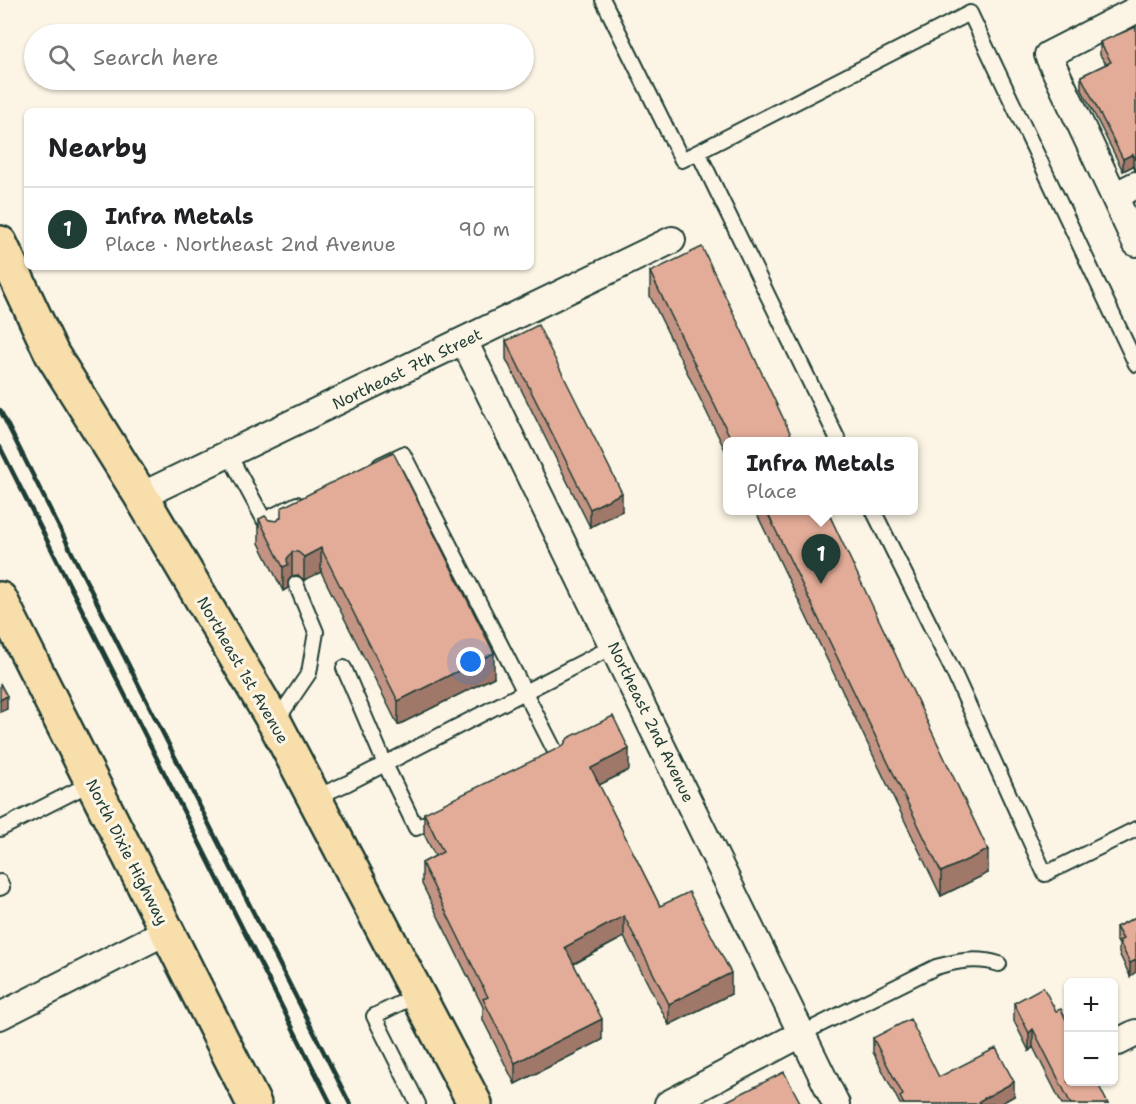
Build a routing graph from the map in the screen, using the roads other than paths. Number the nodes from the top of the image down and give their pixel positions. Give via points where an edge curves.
1 (603, 0) edge
2 (1136, 10) edge
3 (698, 152) junction
4 (1125, 190) edge
5 (672, 240) dead end
6 (0, 243) edge
7 (1136, 243) edge
8 (464, 341) junction
9 (1136, 364) edge
10 (837, 437) edge
11 (229, 455) junction
12 (371, 470) edge
13 (141, 496) junction
14 (307, 500) edge
15 (875, 515) edge
16 (264, 520) junction
17 (273, 536) edge
18 (296, 584) dead end
19 (0, 599) edge
20 (614, 646) junction
21 (344, 668) dead end
22 (525, 693) junction
23 (274, 723) junction
24 (385, 764) junction
25 (538, 769) edge
26 (91, 783) junction
27 (314, 798) junction
28 (447, 813) edge
29 (0, 829) edge
30 (1136, 829) edge
31 (0, 882) edge
32 (0, 888) edge
33 (167, 931) junction
34 (999, 964) dead end
35 (417, 994) junction
36 (0, 1016) edge
37 (801, 1034) junction
38 (254, 1104) edge
39 (418, 1104) edge
40 (475, 1104) edge
41 (668, 1104) edge
42 (836, 1104) edge

1 - 3 lane via 682,160
2 - 4 street via 1048,56
3 - 9 lane via 970,13
3 - 10 lane
4 - 7 street
5 - 8 street, Northeast 7th Street
6 - 13 main road, Northeast 1st Avenue via 52,354
8 - 11 street, Northeast 7th Street
8 - 20 street, Northeast 2nd Avenue
11 - 13 street, Northeast 7th Street
11 - 16 lane
12 - 22 lane via 403,454
13 - 23 main road, Northeast 1st Avenue
14 - 16 lane
15 - 30 lane via 953,671 1045,874
16 - 17 lane
18 - 23 lane via 316,632 309,673
19 - 26 main road, North Dixie Highway
20 - 22 lane
20 - 37 street, Northeast 2nd Avenue
21 - 24 lane
22 - 24 lane
22 - 25 lane via 559,759
23 - 27 main road, Northeast 1st Avenue
24 - 27 lane
24 - 28 lane via 416,828
26 - 29 lane
26 - 33 main road, North Dixie Highway
27 - 35 main road, Northeast 1st Avenue
31 - 32 lane
33 - 36 street
33 - 38 main road, North Dixie Highway
34 - 37 lane via 975,960 936,967
35 - 39 lane via 374,1016
35 - 40 main road, Northeast 1st Avenue
37 - 41 street
37 - 42 street, Northeast 2nd Avenue

